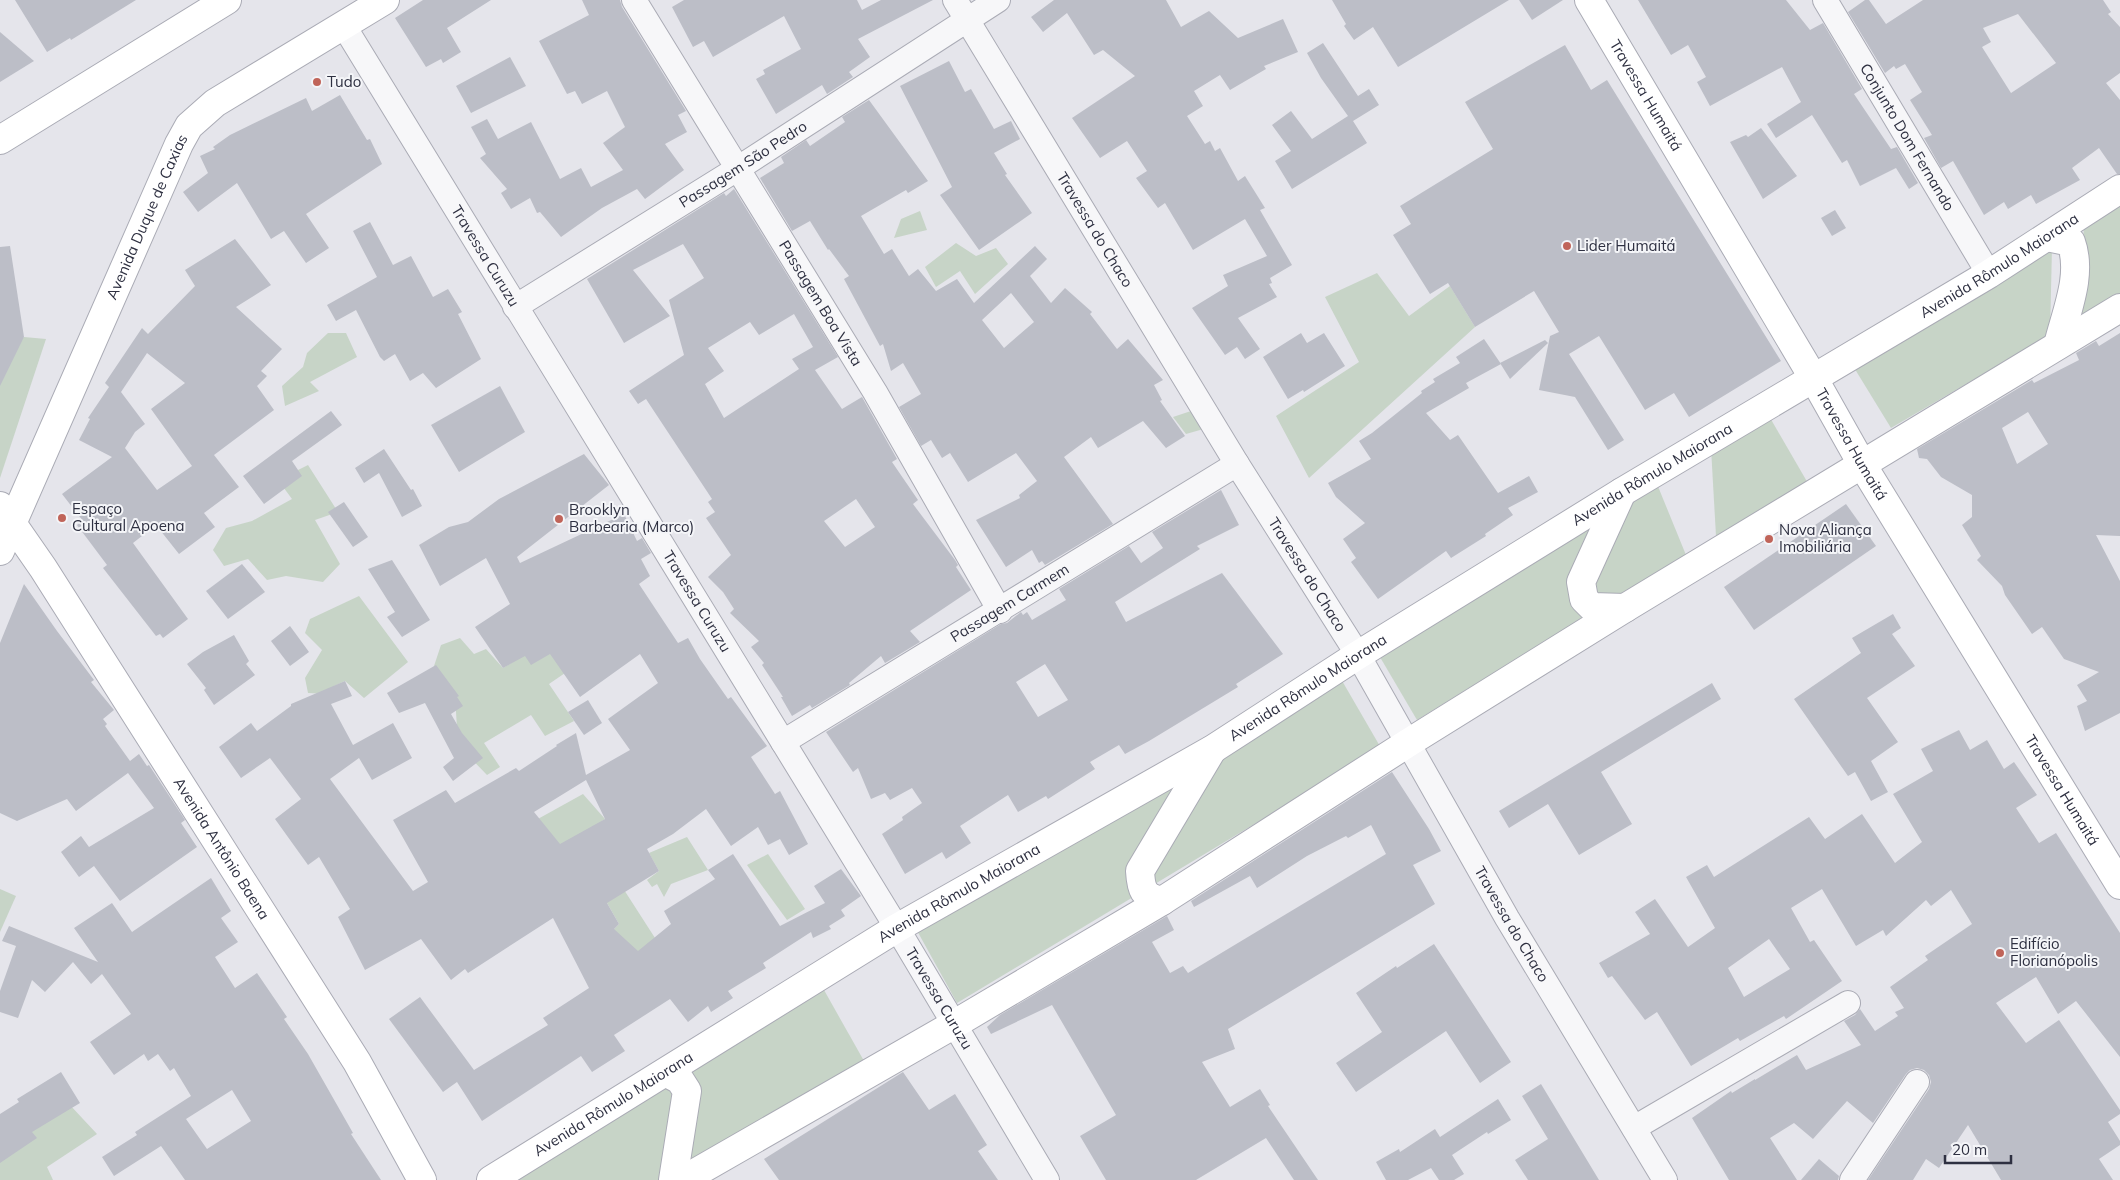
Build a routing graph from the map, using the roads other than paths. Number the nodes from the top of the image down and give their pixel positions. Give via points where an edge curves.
1 (226, 0) edge
2 (385, 0) edge
3 (634, 0) edge
4 (998, 0) edge
5 (1589, 0) edge
6 (1825, 0) edge
7 (961, 10) edge
8 (344, 26) junction
9 (0, 140) edge
10 (737, 169) junction
11 (2120, 189) edge
12 (2047, 237) junction
13 (1989, 274) junction
14 (516, 307) junction
15 (2120, 308) edge
16 (2058, 345) junction
17 (1814, 379) junction
18 (1237, 464) junction
19 (1863, 466) junction
20 (1622, 492) junction
21 (3, 534) edge
22 (1625, 608) junction
23 (1000, 611) junction
24 (1358, 655) junction
25 (783, 742) junction
26 (1408, 743) junction
27 (1213, 748) junction
28 (2120, 885) edge
29 (1162, 901) junction
30 (897, 928) junction
31 (1848, 1002) dead end
32 (953, 1025) junction
33 (667, 1073) junction
34 (1918, 1082) dead end
35 (1634, 1128) junction
36 (422, 1180) edge
37 (491, 1180) edge
38 (673, 1180) edge
39 (683, 1180) edge
40 (1047, 1180) edge
41 (1665, 1180) edge
42 (1852, 1180) edge

1 - 9 street
2 - 8 street, Avenida Duque de Caxias
3 - 10 street, Passagem Boa Vista
4 - 7 street, Passagem São Pedro
5 - 17 street, Travessa Humaitá
6 - 13 street, Conjunto Dom Fernando
7 - 10 street, Passagem São Pedro
7 - 18 street, Travessa do Chaco
8 - 14 street, Travessa Curuzu
8 - 21 street, Avenida Duque de Caxias via 215,103 189,126
10 - 14 street, Passagem São Pedro
10 - 23 street, Passagem Boa Vista via 875,392
11 - 12 street, Avenida Rômulo Maiorana
12 - 13 street, Avenida Rômulo Maiorana
12 - 16 street via 2071,242 2076,255 2075,280
13 - 17 street, Avenida Rômulo Maiorana
14 - 25 street, Travessa Curuzu
15 - 16 street
16 - 19 street
17 - 19 street, Travessa Humaitá
17 - 20 street, Avenida Rômulo Maiorana
18 - 23 street, Passagem Carmem
18 - 24 street, Travessa do Chaco
19 - 22 street
19 - 28 street, Travessa Humaitá
20 - 22 street via 1581,582 1584,599 1592,607
20 - 24 street, Avenida Rômulo Maiorana
21 - 36 street, Avenida Antônio Baena via 357,1062
22 - 26 street
23 - 25 street, Passagem Carmem
24 - 26 street, Travessa do Chaco
24 - 27 street, Avenida Rômulo Maiorana
25 - 30 street, Travessa Curuzu
26 - 29 street
26 - 35 street, Travessa do Chaco via 1506,918
27 - 29 street via 1140,871 1141,887 1152,899
27 - 30 street, Avenida Rômulo Maiorana
29 - 32 street
30 - 32 street, Travessa Curuzu
30 - 33 street, Avenida Rômulo Maiorana
31 - 35 street
32 - 39 street
32 - 40 street, Travessa Curuzu
33 - 37 street, Avenida Rômulo Maiorana
33 - 38 street via 680,1080 687,1090
34 - 42 street
35 - 41 street, Travessa do Chaco

